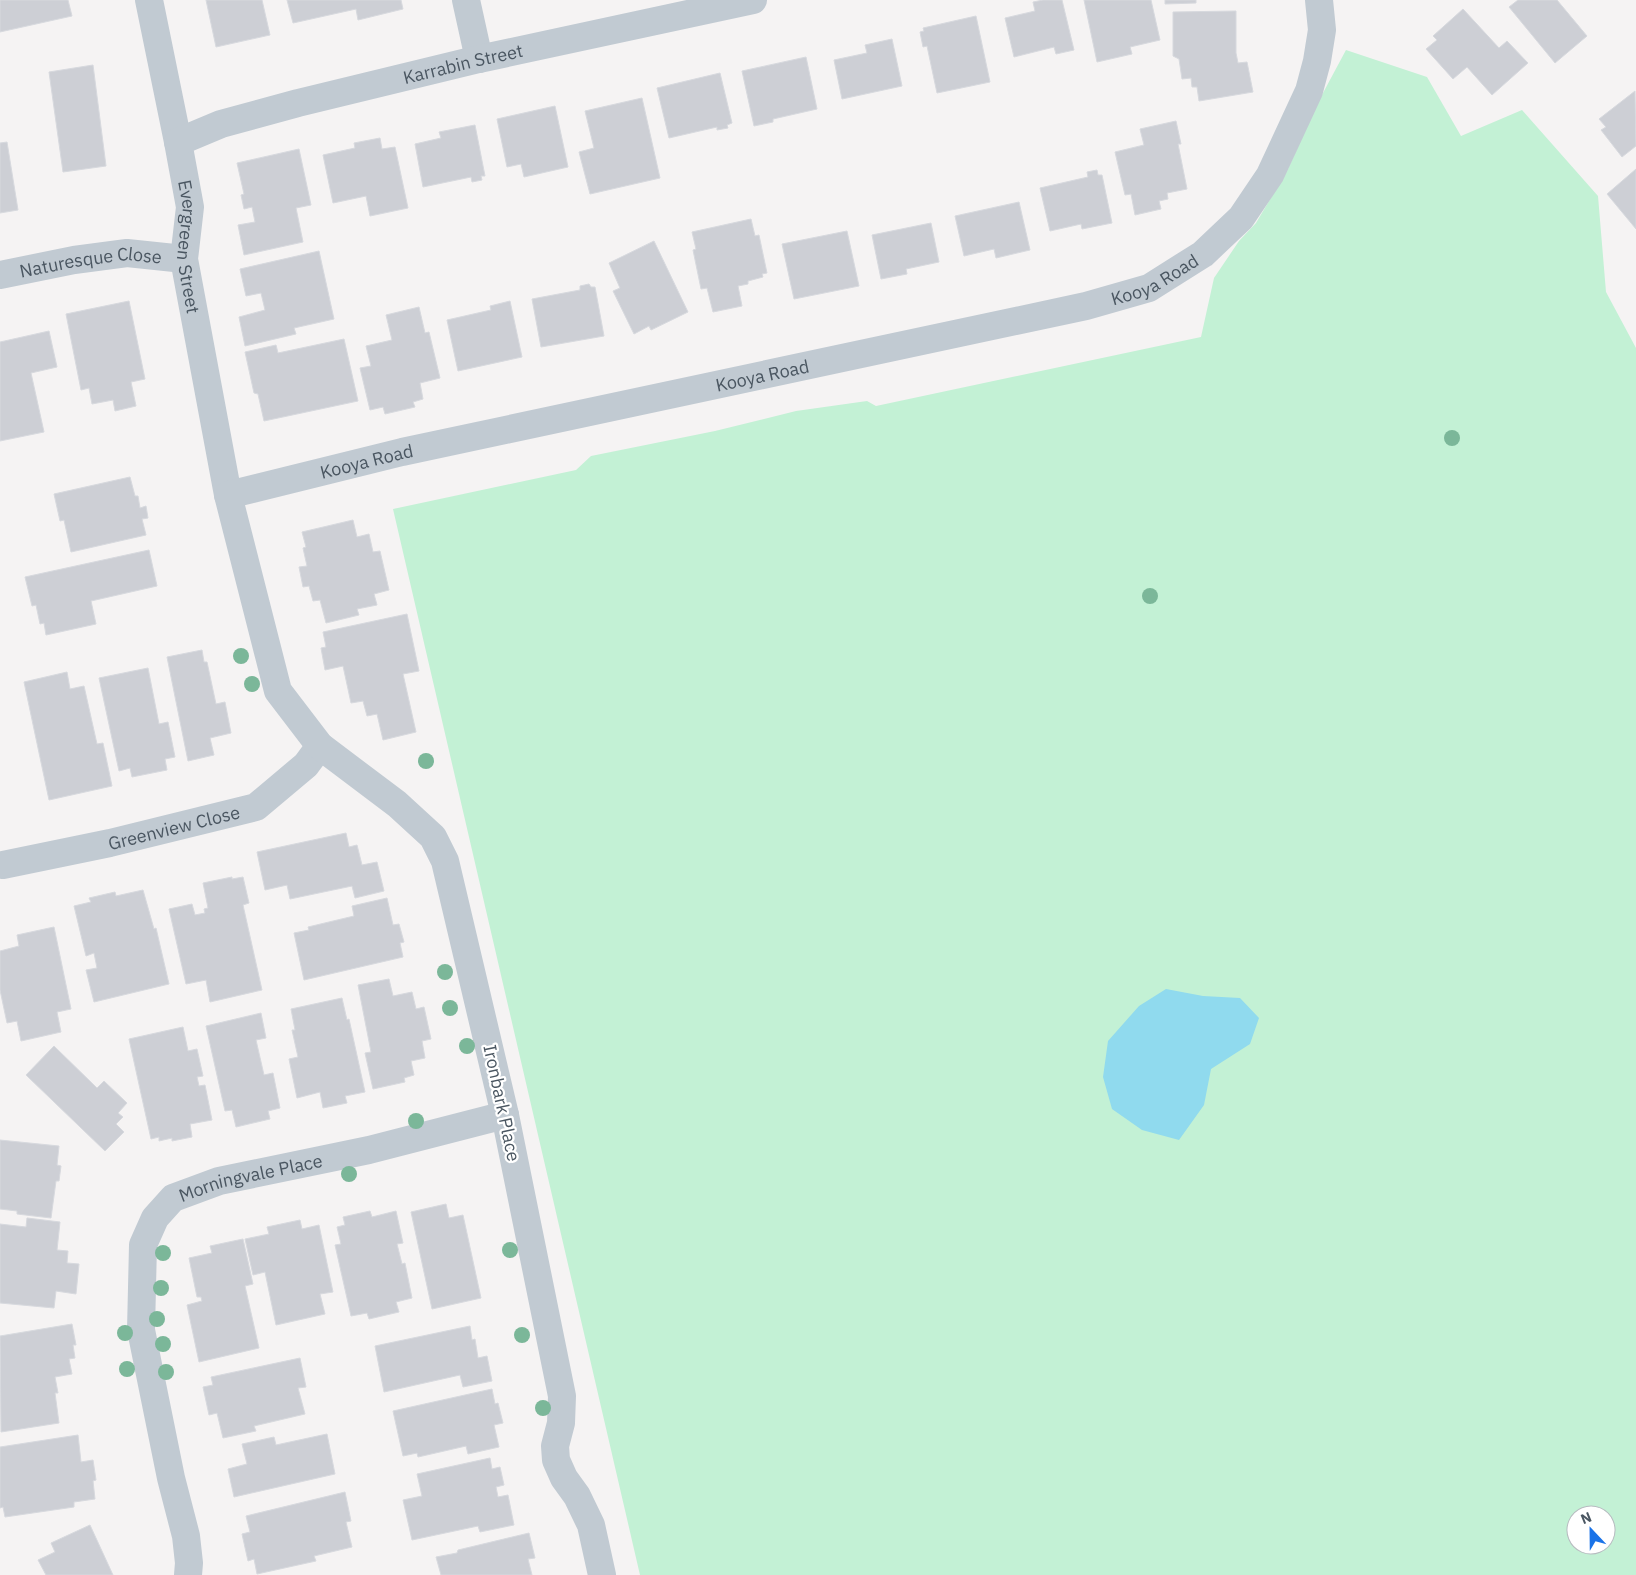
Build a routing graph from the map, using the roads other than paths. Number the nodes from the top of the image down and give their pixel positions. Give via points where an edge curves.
1 (149, 0) edge
2 (466, 0) edge
3 (753, 0) edge
4 (1319, 0) edge
5 (478, 59) junction
6 (178, 142) junction
7 (184, 259) junction
8 (0, 275) edge
9 (228, 495) junction
10 (320, 746) junction
11 (3, 865) dead end
12 (505, 1114) junction
13 (188, 1575) edge
14 (602, 1575) edge

1 - 6 street, Evergreen Street
2 - 5 street
3 - 5 street, Karrabin Street
4 - 9 street, Kooya Road via 1322,30 1309,91 1270,175 1241,218 1203,254 1149,288 1086,306 402,452
5 - 6 street, Karrabin Street via 260,113 221,124
6 - 7 street, Evergreen Street via 190,207
7 - 8 street, Naturesque Close via 127,253
7 - 9 street, Evergreen Street
9 - 10 street, Ironbark Place via 278,691
10 - 11 street, Greenview Close via 306,765 256,807
10 - 12 street, Ironbark Place via 397,804 433,838 445,861
12 - 13 street, Morningvale Place via 369,1150 219,1181 173,1198 155,1218 143,1245 141,1330 186,1536
12 - 14 street, Ironbark Place via 562,1396 556,1460 591,1525

